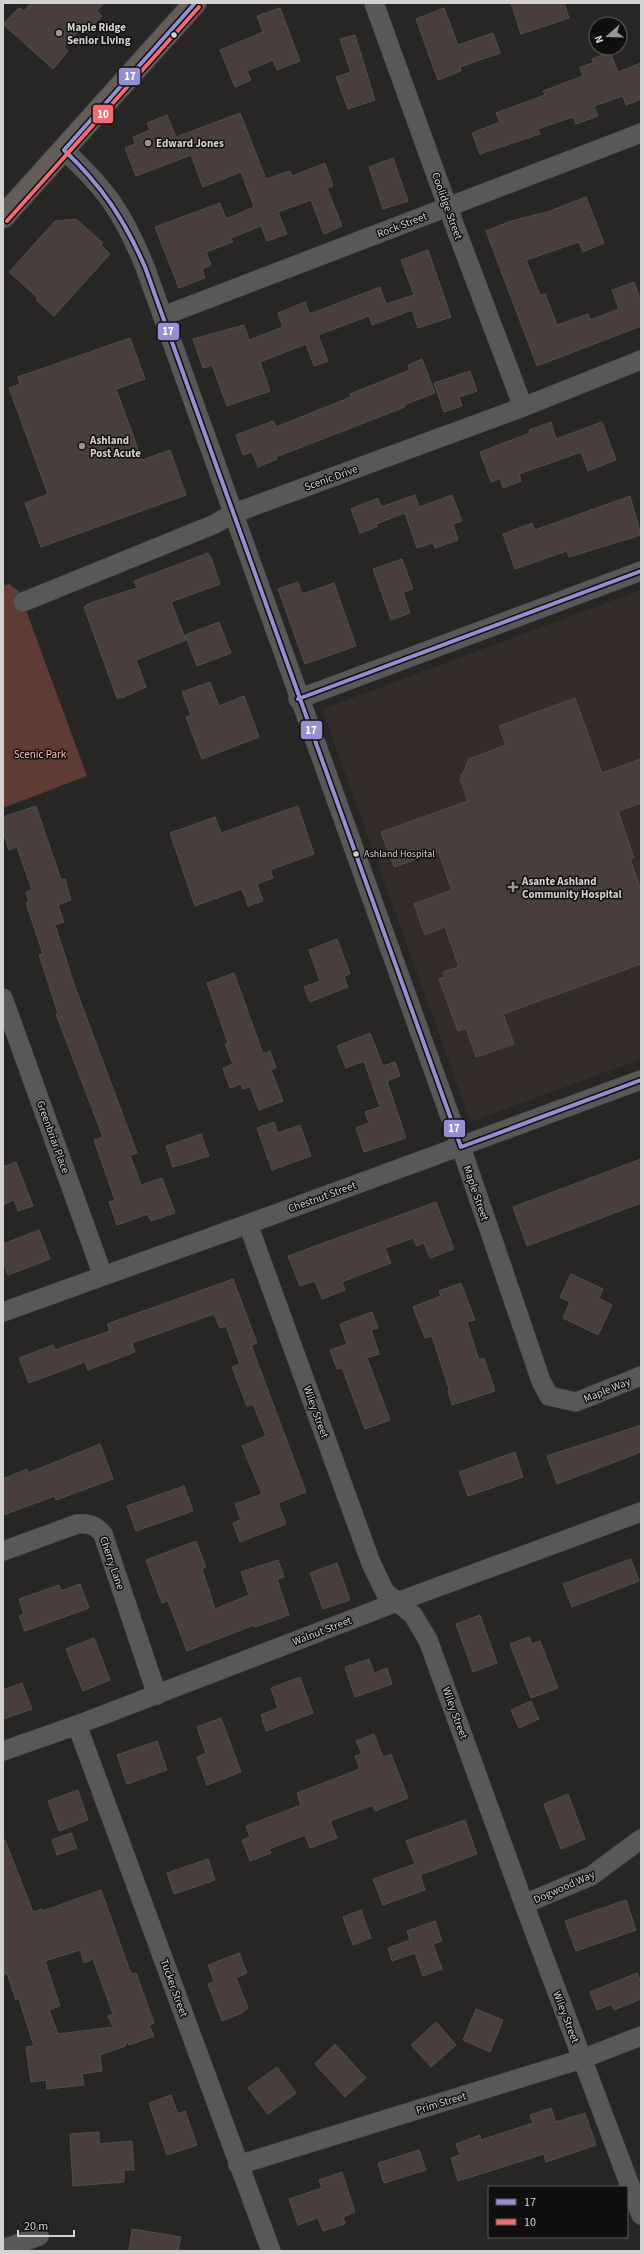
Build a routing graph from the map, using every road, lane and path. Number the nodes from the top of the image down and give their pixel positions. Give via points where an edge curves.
1 (194, 3) edge
2 (374, 3) edge
3 (641, 133) edge
4 (64, 150) junction
5 (448, 208) junction
6 (3, 217) edge
7 (163, 316) junction
8 (641, 360) edge
9 (523, 407) junction
10 (232, 514) junction
11 (641, 570) edge
12 (23, 602) dead end
13 (298, 699) junction
14 (3, 998) edge
15 (641, 1080) edge
16 (460, 1146) junction
17 (248, 1224) junction
18 (103, 1276) junction
19 (3, 1312) edge
20 (641, 1376) edge
21 (549, 1396) joint
22 (641, 1512) edge
23 (3, 1551) edge
24 (397, 1602) junction
25 (157, 1695) junction
26 (77, 1725) junction
27 (3, 1751) edge
28 (641, 1840) edge
29 (524, 1904) junction
30 (641, 2036) edge
31 (582, 2059) junction
32 (238, 2165) junction
33 (641, 2215) edge
34 (39, 2236) dead end
35 (3, 2250) edge
36 (270, 2251) edge

1 - 4 main road
2 - 5 street, Coolidge Street
3 - 5 street, Rock Street
4 - 6 main road
4 - 7 street, Maple Street via 92,176 118,209 130,231
5 - 7 street, Rock Street
5 - 9 street, Coolidge Street
7 - 10 street, Maple Street
8 - 9 street, Scenic Drive
9 - 10 street, Scenic Drive
10 - 12 street, Scenic Drive via 215,524
10 - 13 street, Maple Street
11 - 13 street
13 - 16 street, Maple Street
14 - 18 street, Greenbriar Place
15 - 16 street, Chestnut Street
16 - 17 street, Chestnut Street
16 - 21 street, Maple Street via 536,1368
17 - 18 street, Chestnut Street
17 - 24 street, Wiley Street via 370,1563 385,1592
18 - 19 street, Chestnut Street
20 - 21 street, Maple Way via 576,1402
22 - 24 street, Walnut Street
23 - 25 street, Cherry Lane via 77,1524 88,1523 96,1527 103,1534
24 - 25 street, Walnut Street
24 - 29 street, Wiley Street via 413,1615 428,1640
25 - 26 street, Walnut Street
26 - 27 street, Walnut Street
26 - 32 street, Tucker Street
28 - 29 street, Dogwood Way via 591,1876
29 - 31 street, Wiley Street
30 - 31 street, Prim Street
31 - 32 street, Prim Street
31 - 33 street, Wiley Street
32 - 36 street, Tucker Street
34 - 35 street

